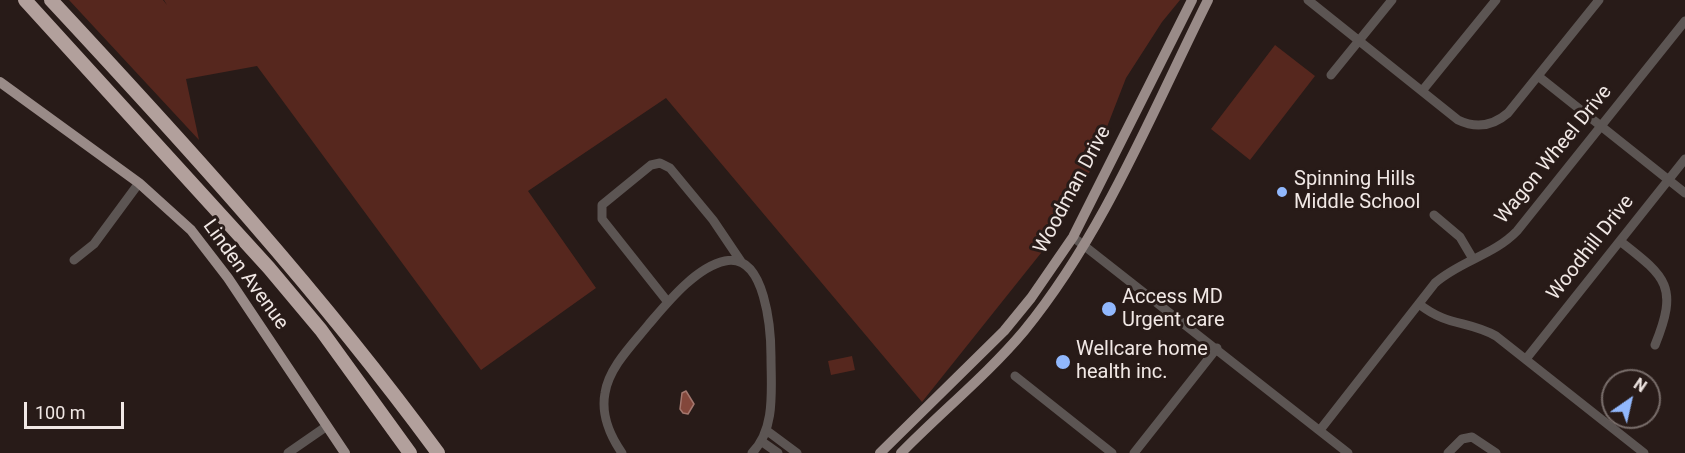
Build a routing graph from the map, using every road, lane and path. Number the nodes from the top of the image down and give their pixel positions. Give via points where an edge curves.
1 (25, 0) edge
2 (51, 0) edge
3 (1192, 0) edge
4 (1208, 0) edge
5 (1308, 0) edge
6 (1392, 0) edge
7 (1496, 0) edge
8 (1599, 0) edge
9 (1685, 21) edge
10 (1359, 41) junction
11 (1331, 75) dead end
12 (1538, 76) junction
13 (1, 85) edge
14 (1422, 92) junction
15 (1601, 126) junction
16 (1685, 159) edge
17 (1669, 180) junction
18 (139, 183) junction
19 (1685, 193) edge
20 (1434, 215) dead end
21 (1073, 237) junction
22 (1620, 241) junction
23 (1085, 244) junction
24 (1473, 259) junction
25 (74, 260) dead end
26 (742, 263) junction
27 (667, 301) junction
28 (1419, 303) junction
29 (1655, 345) dead end
30 (1217, 348) junction
31 (1526, 359) junction
32 (372, 363) junction
33 (1014, 376) dead end
34 (327, 426) junction
35 (766, 430) junction
36 (1320, 430) junction
37 (761, 441) junction
38 (288, 453) edge
39 (345, 453) edge
40 (408, 453) edge
41 (438, 453) edge
42 (448, 453) edge
43 (622, 453) edge
44 (752, 453) edge
45 (778, 453) edge
46 (797, 453) edge
47 (880, 453) edge
48 (901, 453) edge
49 (1112, 453) edge
50 (1134, 453) edge
51 (1348, 453) edge
52 (1448, 453) edge
53 (1496, 453) edge
54 (1644, 453) edge

1 - 40 highway via 321,330
2 - 32 highway via 216,178
3 - 21 main road, Woodman Drive
4 - 23 main road, Woodman Drive
5 - 10 street
6 - 10 street
7 - 14 street
8 - 12 street
9 - 15 street, Wagon Wheel Drive
10 - 11 street
10 - 14 street
12 - 14 street via 1502,118 1489,125 1458,120
12 - 15 street
13 - 18 main road, Linden Avenue
15 - 17 street
15 - 24 street, Wagon Wheel Drive via 1510,238
16 - 17 street, Woodhill Drive
17 - 19 street
17 - 22 street, Woodhill Drive
18 - 25 street via 94,244
18 - 34 main road, Linden Avenue via 204,244
20 - 24 street via 1460,237
21 - 23 street
21 - 47 main road, Woodman Drive via 1004,331
22 - 29 street via 1653,267 1665,287 1667,315
22 - 31 street, Woodhill Drive
23 - 30 street
23 - 48 main road, Woodman Drive via 1023,332
24 - 28 street, Wagon Wheel Drive via 1444,275
26 - 27 street via 729,260 717,264
26 - 27 street via 670,168 660,163 651,165 602,206 602,219
26 - 35 street via 757,278 770,330
27 - 43 street via 607,384 606,420
28 - 31 street via 1447,321 1487,331
28 - 36 street, Wagon Wheel Drive
30 - 36 street
30 - 50 street
31 - 54 street
32 - 41 highway
32 - 42 highway
33 - 49 street
34 - 38 street
34 - 39 main road, Linden Avenue
35 - 37 street
35 - 46 street
36 - 51 street
37 - 44 street
37 - 45 street
52 - 53 street via 1462,439 1472,437

